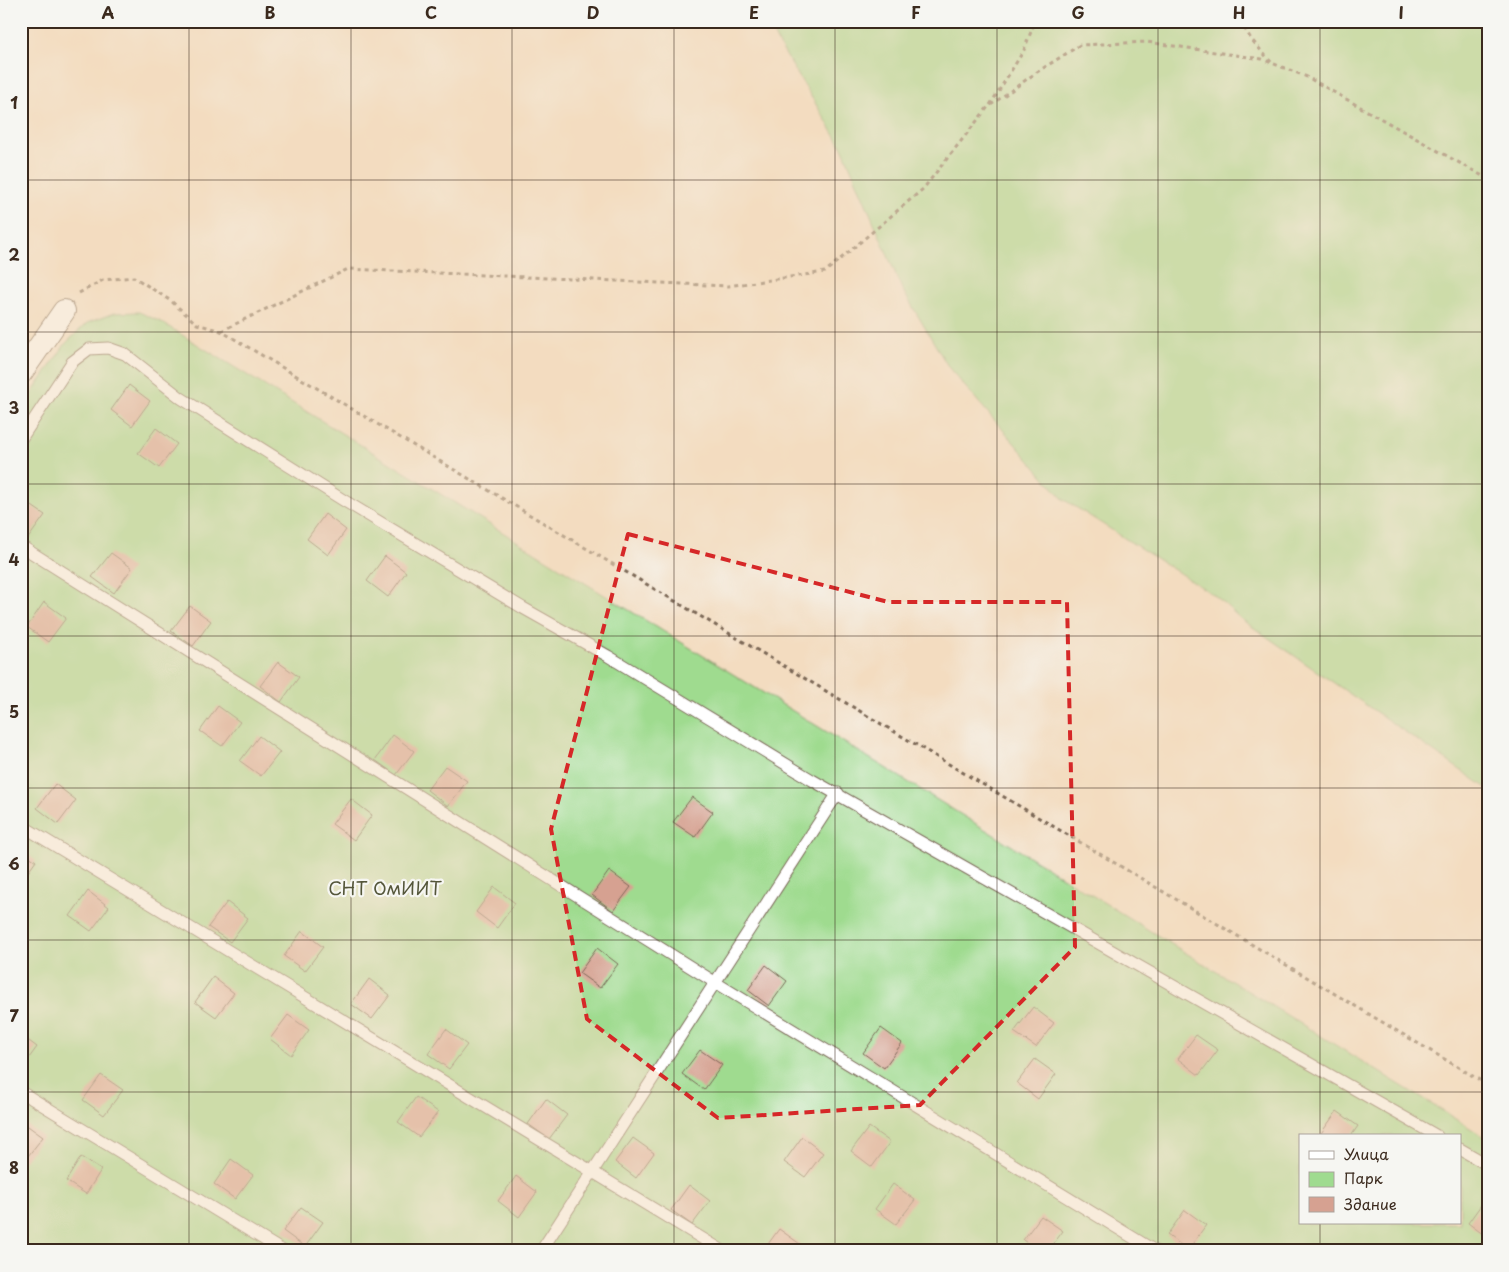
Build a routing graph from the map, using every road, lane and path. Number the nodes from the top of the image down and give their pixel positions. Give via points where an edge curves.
1 (1035, 21) edge
2 (1240, 21) edge
3 (1272, 64) junction
4 (988, 107) junction
5 (1488, 179) edge
6 (64, 311) joint
7 (221, 331) junction
8 (21, 373) edge
9 (21, 439) edge
10 (21, 546) edge
11 (838, 793) junction
12 (21, 824) edge
13 (716, 982) junction
14 (1488, 1085) edge
15 (21, 1092) edge
16 (1434, 1134) edge
17 (1462, 1150) edge
18 (1488, 1165) edge
19 (593, 1171) junction
20 (283, 1251) edge
21 (541, 1251) edge
22 (723, 1251) edge
23 (1155, 1251) edge

1 - 4 path via 1024,50
2 - 3 path
3 - 4 path via 1262,59 1147,42 1080,45
3 - 5 path via 1306,77
4 - 7 path via 923,190 825,272 728,286 348,269
6 - 7 path via 80,292 103,280 134,277 171,301 197,324
6 - 8 street
7 - 14 path
9 - 11 lane via 72,362 89,349 108,348 125,354 181,398 343,500
10 - 13 lane
11 - 13 lane
11 - 16 lane
12 - 19 lane
13 - 19 lane
13 - 23 lane
15 - 20 lane
17 - 18 lane
19 - 21 lane
19 - 22 lane

